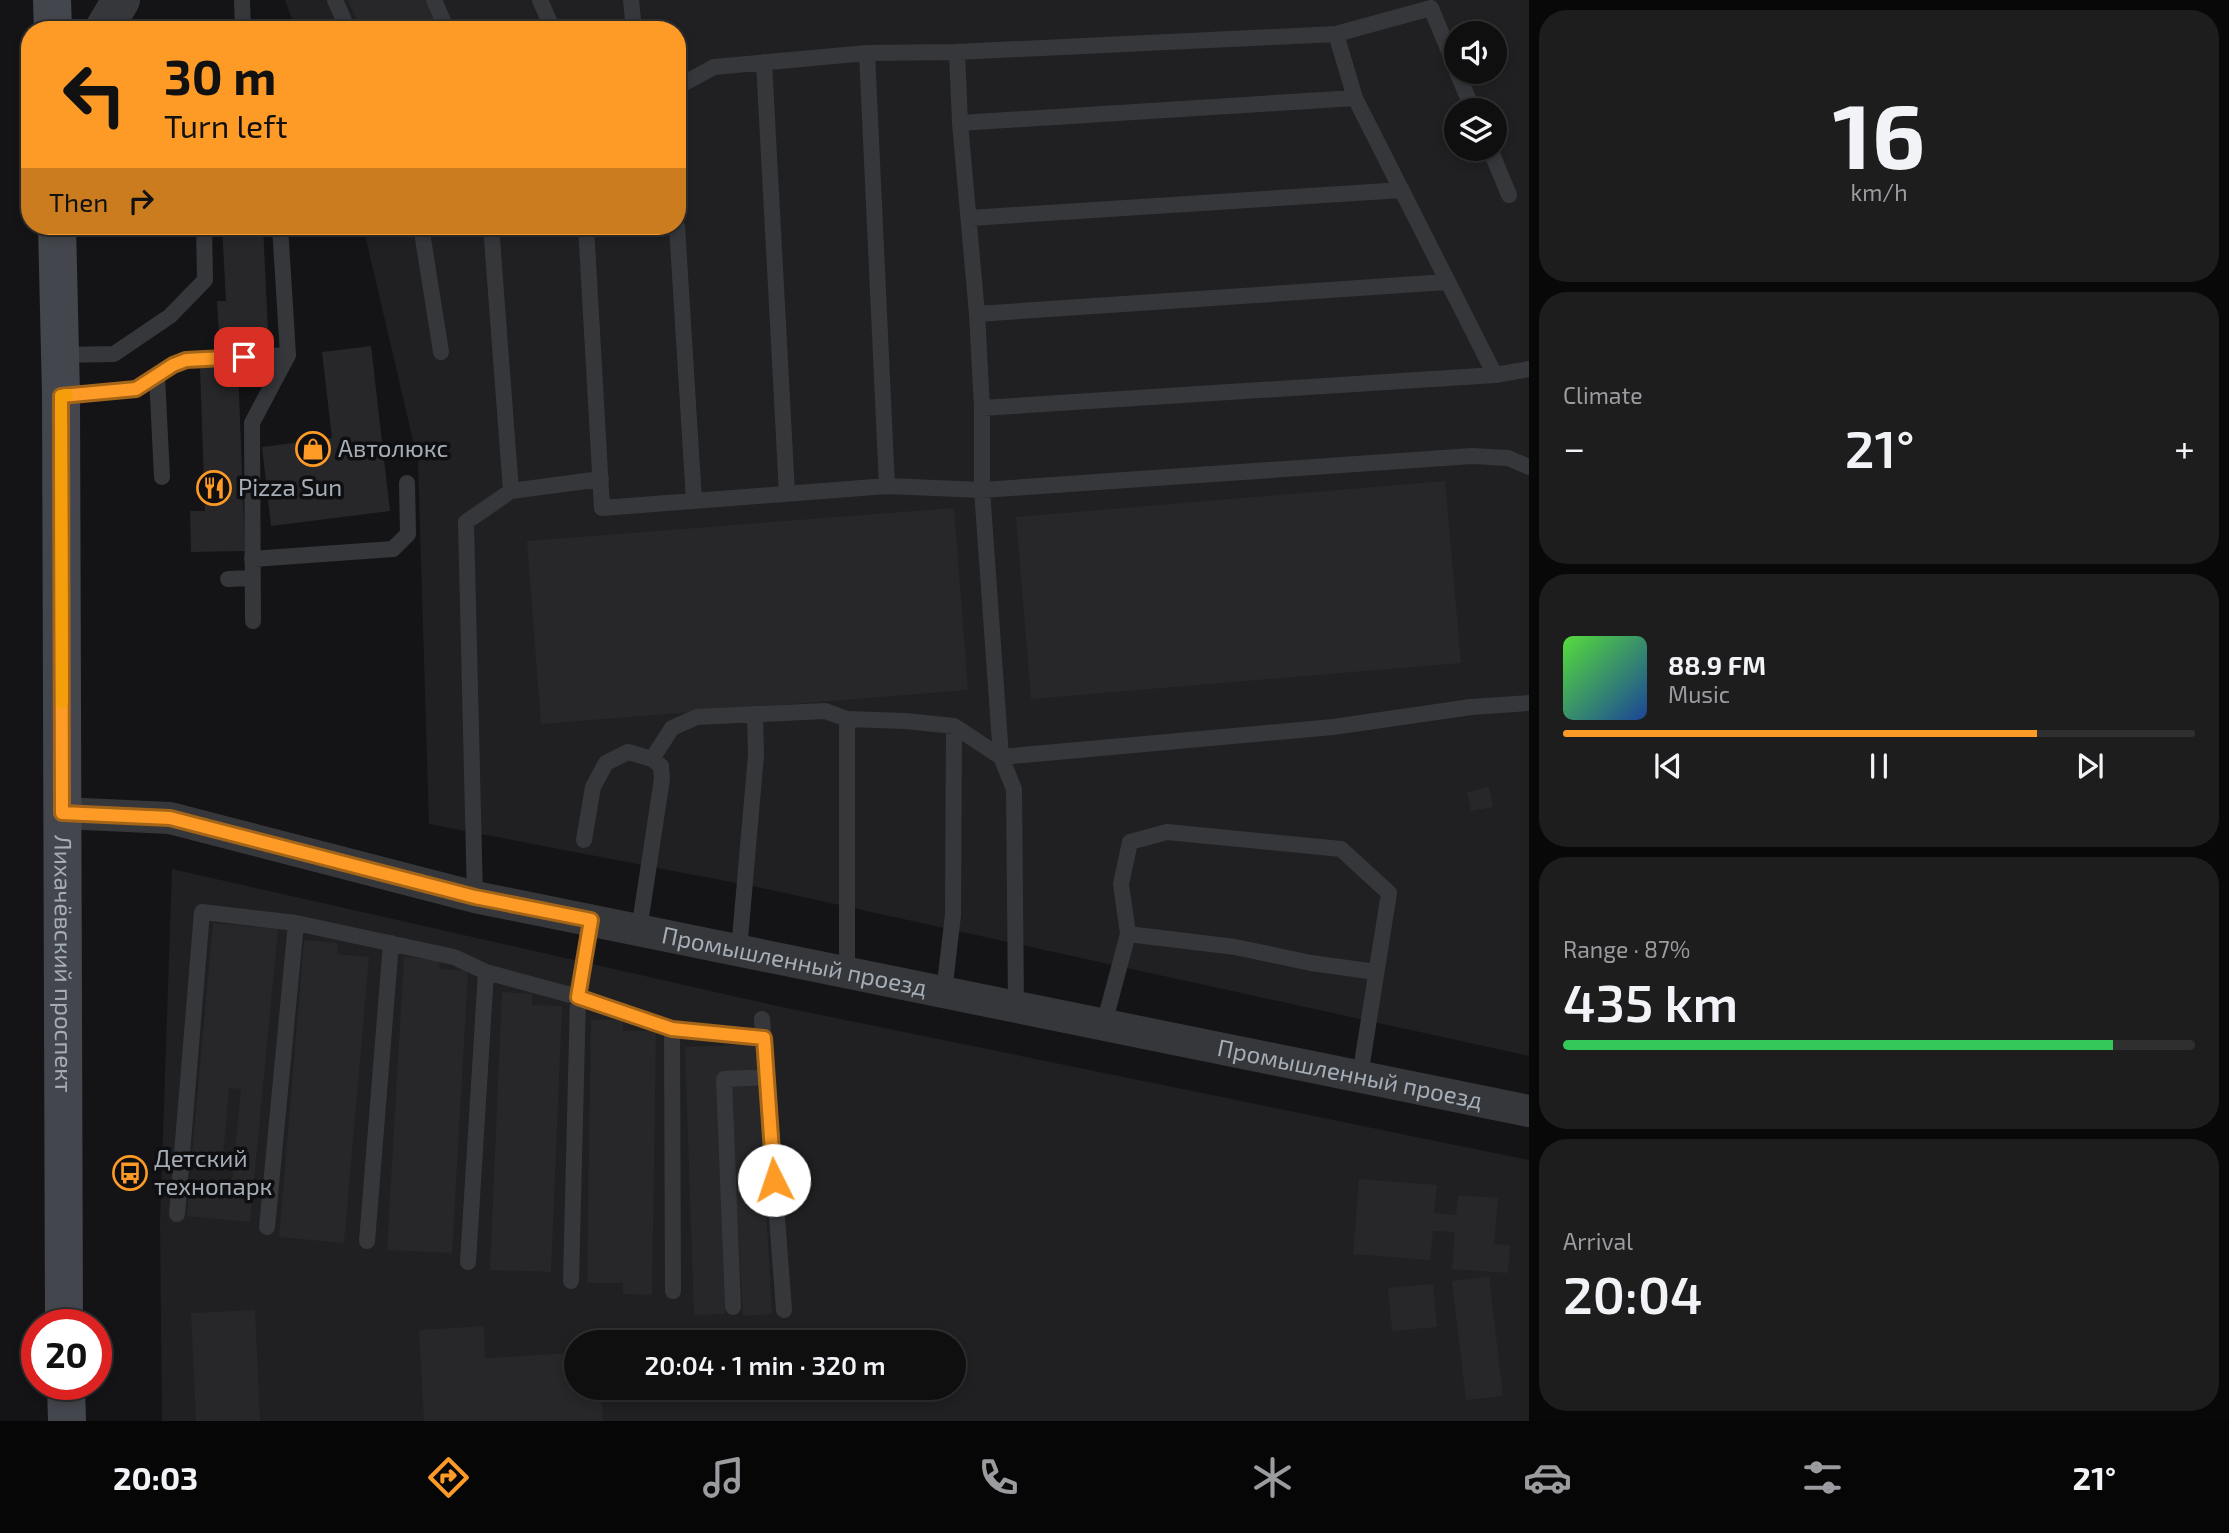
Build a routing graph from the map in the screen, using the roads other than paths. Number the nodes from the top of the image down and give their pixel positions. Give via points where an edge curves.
1 (52, 0) edge
2 (121, 0) edge
3 (242, 0) edge
4 (335, 0) edge
5 (433, 0) edge
6 (540, 0) edge
7 (631, 0) edge
8 (53, 21) edge
9 (108, 21) edge
10 (243, 21) edge
11 (344, 21) edge
12 (443, 21) edge
13 (549, 21) edge
14 (633, 21) edge
15 (1336, 34) junction
16 (1444, 39) edge
17 (957, 52) junction
18 (867, 53) junction
19 (764, 62) junction
20 (686, 82) edge
21 (1355, 99) junction
22 (960, 123) junction
23 (1495, 161) edge
24 (1402, 190) junction
25 (1509, 195) dead end
26 (970, 218) junction
27 (57, 235) edge
28 (204, 235) edge
29 (281, 235) edge
30 (422, 235) edge
31 (492, 235) edge
32 (587, 235) edge
33 (678, 235) edge
34 (1447, 282) junction
35 (977, 314) junction
36 (441, 352) dead end
37 (60, 355) junction
38 (288, 355) junction
39 (1529, 369) edge
40 (1495, 375) junction
41 (157, 376) junction
42 (61, 396) junction
43 (982, 408) junction
44 (1529, 467) edge
45 (162, 477) dead end
46 (601, 479) junction
47 (407, 484) dead end
48 (887, 486) junction
49 (982, 490) junction
50 (510, 491) junction
51 (788, 493) junction
52 (694, 501) junction
53 (252, 559) junction
54 (253, 578) junction
55 (228, 579) dead end
56 (253, 621) dead end
57 (1529, 703) edge
58 (755, 714) junction
59 (848, 719) junction
60 (954, 726) junction
61 (1001, 757) junction
62 (652, 759) junction
63 (62, 813) junction
64 (584, 840) dead end
65 (475, 897) junction
66 (591, 920) junction
67 (296, 923) junction
68 (639, 930) junction
69 (1128, 934) junction
70 (391, 943) junction
71 (739, 950) junction
72 (486, 972) junction
73 (848, 972) junction
74 (1376, 972) junction
75 (944, 992) junction
76 (578, 997) junction
77 (1016, 1006) junction
78 (762, 1019) dead end
79 (1104, 1024) junction
80 (672, 1029) junction
81 (764, 1038) junction
82 (1360, 1076) junction
83 (766, 1077) junction
84 (1529, 1111) edge
85 (177, 1214) dead end
86 (267, 1227) dead end
87 (367, 1241) dead end
88 (468, 1262) dead end
89 (571, 1281) dead end
90 (673, 1291) dead end
91 (733, 1307) dead end
92 (64, 1309) edge
93 (784, 1310) dead end
94 (66, 1400) edge
95 (67, 1421) edge

1 - 8 main road
2 - 9 street
3 - 10 lane
4 - 11 lane
5 - 12 lane
6 - 13 lane
7 - 14 lane
15 - 16 lane via 1431,8
15 - 17 lane
15 - 21 lane
17 - 18 lane
17 - 22 lane
18 - 19 lane
18 - 48 lane
19 - 20 lane via 714,67
19 - 51 lane
21 - 22 lane
21 - 24 lane
22 - 26 lane
23 - 25 lane
24 - 26 lane
24 - 34 lane
26 - 35 lane
27 - 37 main road, Лихачёвский проспект
28 - 37 lane via 205,280 170,316 114,354
29 - 38 lane
30 - 36 lane
31 - 50 lane
32 - 46 lane
33 - 52 lane
34 - 35 lane
34 - 40 lane
35 - 43 lane
37 - 42 main road, Лихачёвский проспект
38 - 41 lane via 186,360
38 - 53 lane via 252,423
39 - 40 lane
40 - 43 lane
41 - 42 lane via 136,389
41 - 45 lane
42 - 63 main road, Лихачёвский проспект
43 - 49 lane
44 - 49 lane via 1508,458 1472,456
46 - 50 lane
46 - 52 lane via 602,508
47 - 53 lane via 408,534 393,549
48 - 49 lane
48 - 51 lane
49 - 61 lane
50 - 65 lane via 466,522
51 - 52 lane
53 - 54 lane
54 - 55 lane
54 - 56 lane
57 - 61 lane via 1333,727
58 - 59 lane via 825,710
58 - 62 lane via 683,722 672,729
58 - 71 lane via 756,755
59 - 60 lane
59 - 73 lane
60 - 61 lane
60 - 75 lane via 953,915
61 - 77 lane via 1014,789
62 - 64 lane via 628,752 606,763 593,787
62 - 68 lane via 661,766 662,779
63 - 65 street, Промышленный проезд via 170,818
63 - 92 main road, Лихачёвский проспект
65 - 66 street, Промышленный проезд
66 - 68 street, Промышленный проезд
66 - 76 lane
67 - 70 lane
67 - 85 lane via 202,912
67 - 86 lane
68 - 71 street, Промышленный проезд
69 - 74 lane
69 - 74 lane via 1121,884 1130,842 1167,832 1341,849 1389,893
69 - 79 lane
70 - 72 lane via 453,957
70 - 87 lane
71 - 73 street, Промышленный проезд
72 - 76 lane
72 - 88 lane
73 - 75 street, Промышленный проезд
74 - 82 lane
75 - 77 street, Промышленный проезд
76 - 80 lane
76 - 89 lane
77 - 79 street, Промышленный проезд
78 - 81 lane
79 - 82 street, Промышленный проезд
80 - 81 lane
80 - 90 lane
81 - 83 lane
82 - 84 street, Промышленный проезд
83 - 91 lane via 724,1079
83 - 93 lane
94 - 95 main road

